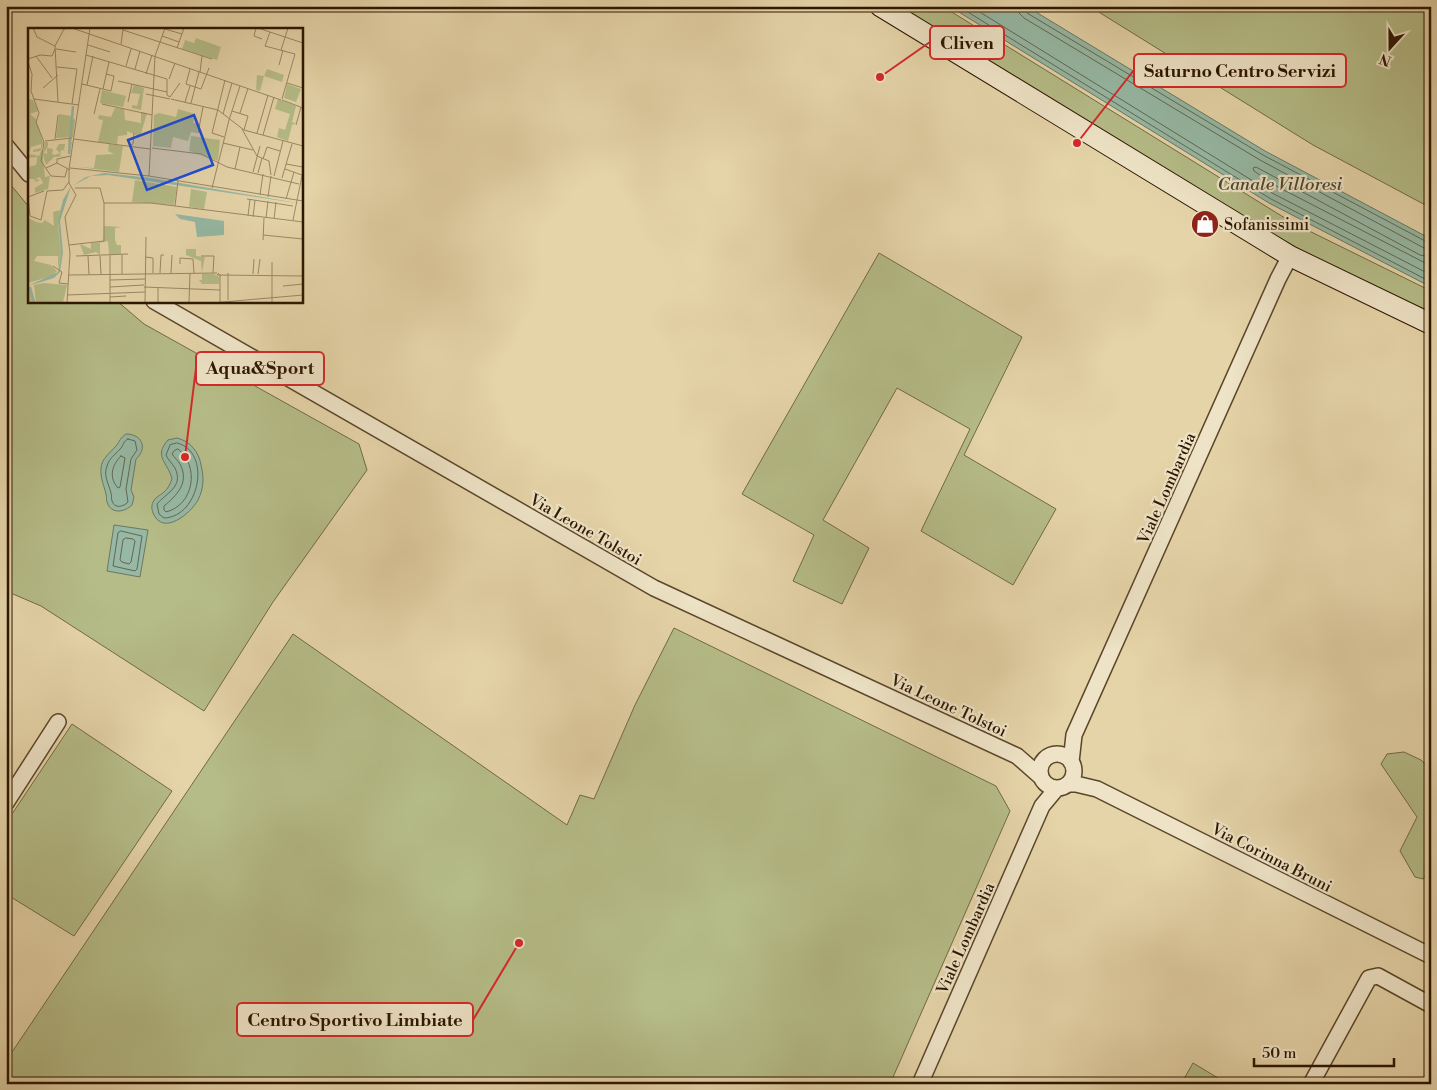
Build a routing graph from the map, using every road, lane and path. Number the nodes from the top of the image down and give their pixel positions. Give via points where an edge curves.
1 (880, 6) edge
2 (6, 146) edge
3 (28, 173) edge
4 (1290, 256) junction
5 (156, 302) edge
6 (1431, 324) edge
7 (58, 722) dead end
8 (1074, 735) junction
9 (1017, 756) junction
10 (1050, 757) junction
11 (1072, 764) junction
12 (1052, 783) junction
13 (1097, 789) junction
14 (6, 803) edge
15 (1431, 956) edge
16 (1431, 1006) edge
17 (920, 1084) edge
18 (1311, 1084) edge

1 - 4 street
2 - 3 street
4 - 6 street
4 - 8 street, Viale Lombardia
5 - 9 street, Via Leone Tolstoi via 654,588
7 - 14 street
8 - 10 street, Viale Lombardia
8 - 11 street, Viale Lombardia
9 - 10 street, Via Leone Tolstoi
9 - 12 street, Via Leone Tolstoi
10 - 11 street via 1061,755
10 - 12 street via 1041,765
11 - 12 street via 1073,775
11 - 13 street, Via Corinna Bruni
12 - 13 street, Via Corinna Bruni
12 - 17 street, Viale Lombardia
13 - 15 street, Via Corinna Bruni
16 - 18 street via 1378,976 1369,978

